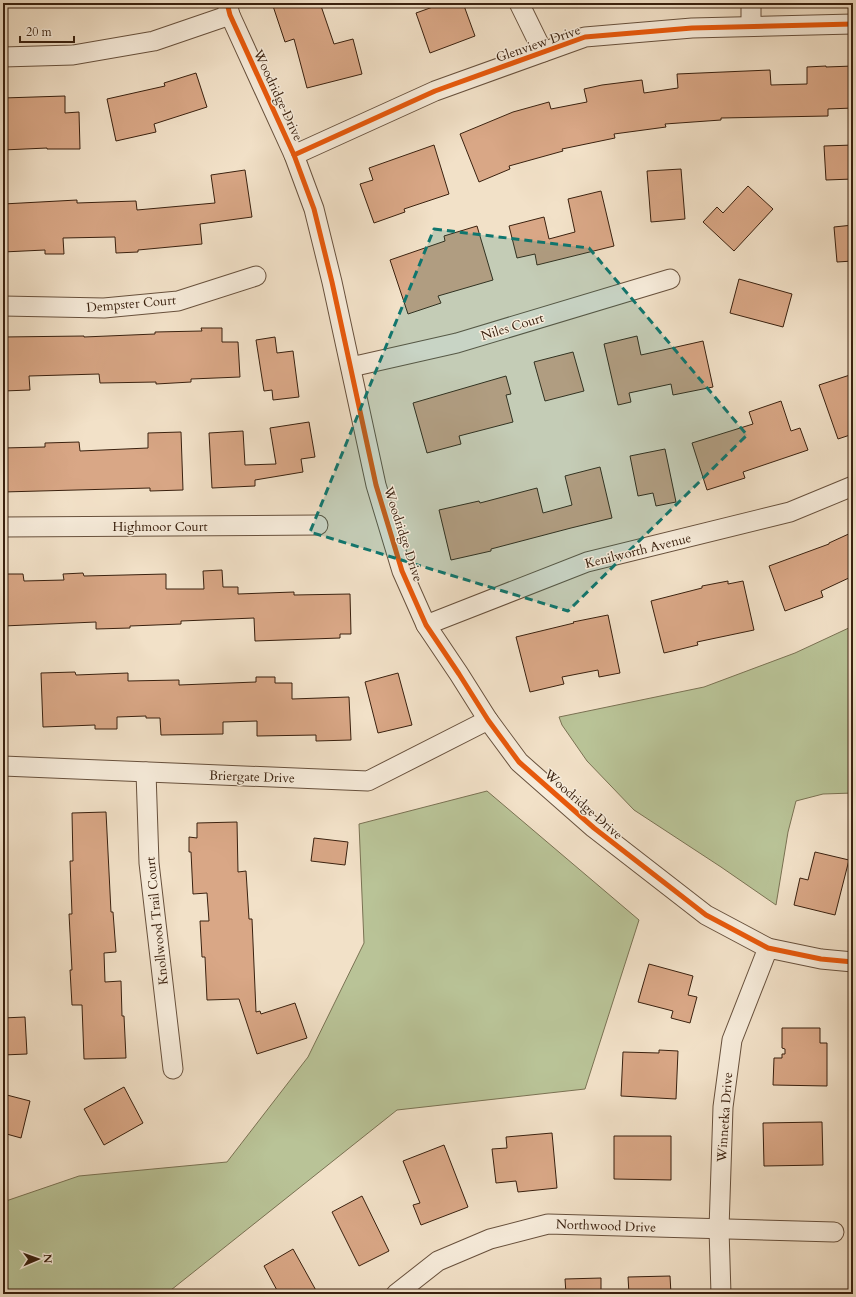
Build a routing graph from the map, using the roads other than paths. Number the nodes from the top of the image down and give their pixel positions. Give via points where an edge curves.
1 (519, 3) edge
2 (752, 3) edge
3 (229, 9) edge
4 (853, 24) edge
5 (751, 26) junction
6 (544, 52) junction
7 (3, 57) edge
8 (294, 155) junction
9 (256, 276) dead end
10 (670, 279) dead end
11 (3, 306) edge
12 (351, 367) junction
13 (853, 486) edge
14 (318, 525) dead end
15 (3, 527) edge
16 (426, 625) junction
17 (488, 720) junction
18 (3, 766) edge
19 (146, 772) junction
20 (768, 948) junction
21 (853, 962) edge
22 (173, 1069) dead end
23 (719, 1229) junction
24 (834, 1232) dead end
25 (396, 1294) edge
26 (721, 1294) edge

1 - 6 street
2 - 5 street
3 - 7 street via 154,41 73,55
3 - 8 street, Woodridge Drive
4 - 5 street, Glenview Drive
5 - 6 street, Glenview Drive via 585,37
6 - 8 street, Glenview Drive via 435,92
8 - 12 street, Woodridge Drive via 314,209
9 - 11 street, Dempster Court via 178,301 104,308
10 - 12 street, Niles Court via 457,343
12 - 16 street, Woodridge Drive via 376,485 402,571
13 - 16 street, Kenilworth Avenue via 790,512 587,562
14 - 15 street, Highmoor Court
16 - 17 street, Woodridge Drive
17 - 19 street, Briergate Drive via 368,781
17 - 20 street, Woodridge Drive via 519,762 594,828 706,915
18 - 19 street, Briergate Drive
19 - 22 street, Knollwood Trail Court via 149,863
20 - 21 street, Woodridge Drive
20 - 23 street, Winnetka Drive via 732,1040 722,1107
23 - 24 street, Northwood Drive
23 - 25 street, Northwood Drive via 548,1224 490,1239 438,1261
23 - 26 street, Winnetka Drive

